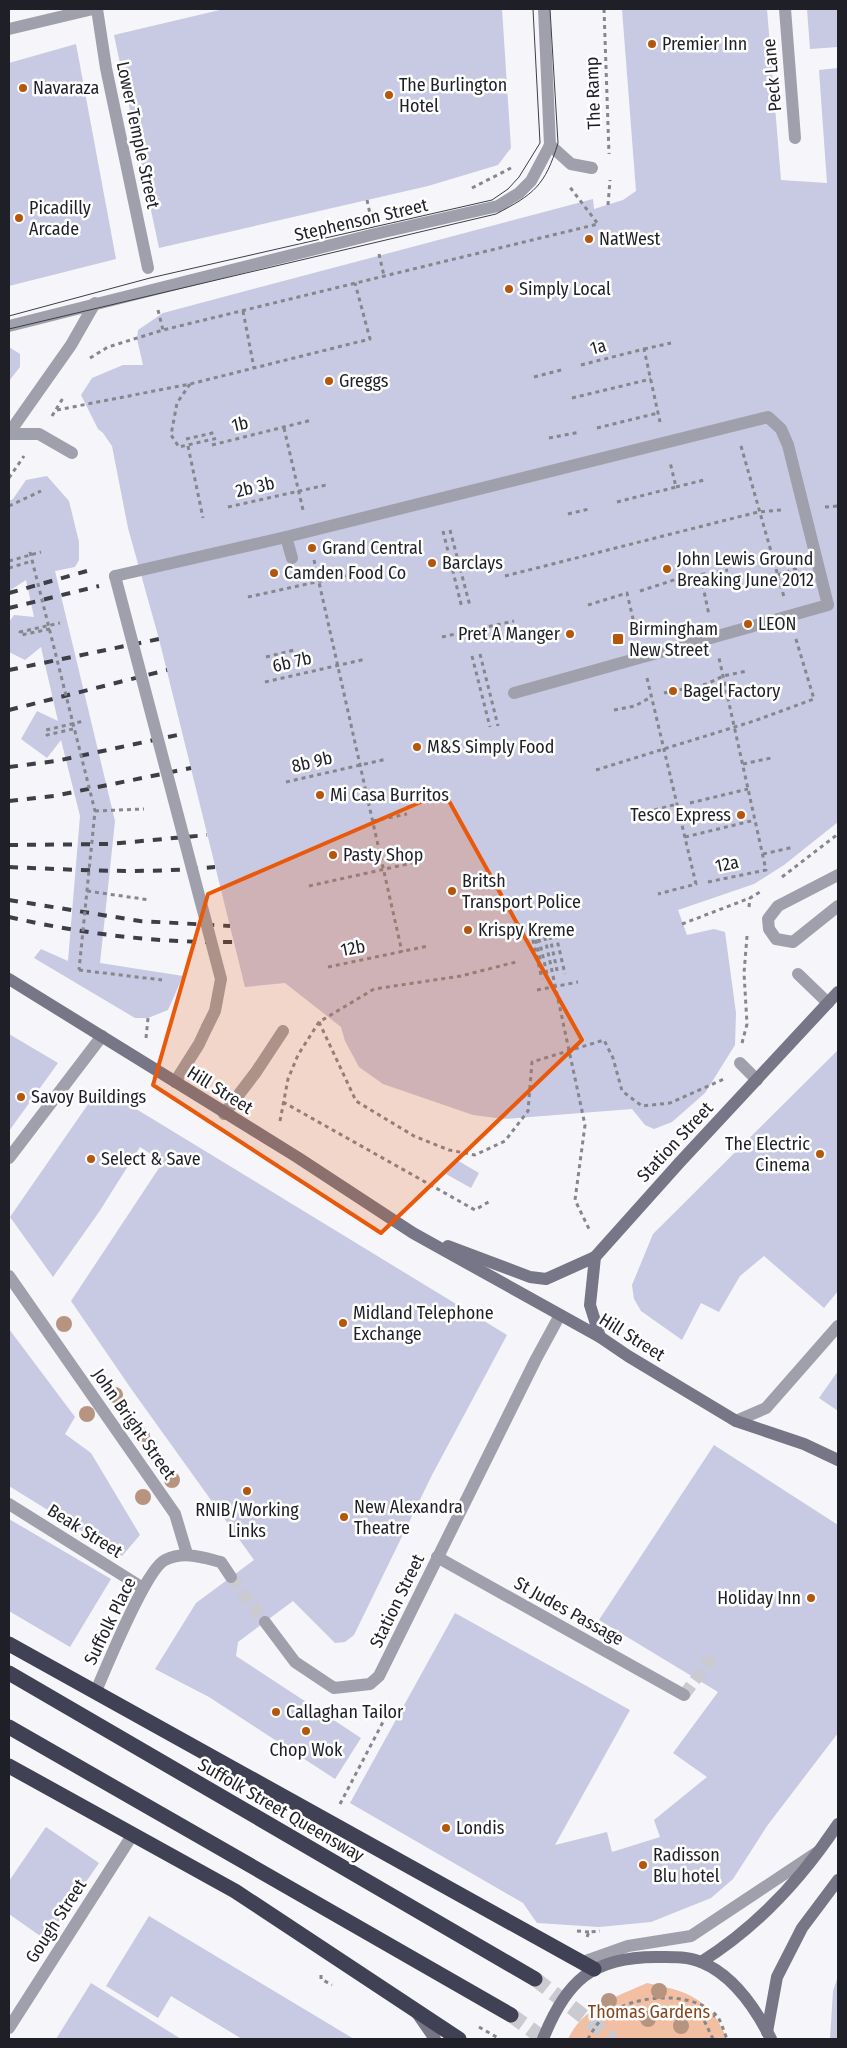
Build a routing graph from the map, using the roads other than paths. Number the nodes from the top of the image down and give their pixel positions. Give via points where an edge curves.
1 (95, 9) edge
2 (544, 9) edge
3 (784, 9) edge
4 (9, 29) edge
5 (795, 138) dead end
6 (550, 145) junction
7 (592, 168) dead end
8 (148, 268) dead end
9 (95, 303) junction
10 (9, 326) edge
11 (9, 433) edge
12 (72, 453) dead end
13 (286, 537) junction
14 (292, 558) dead end
15 (514, 693) dead end
16 (838, 875) edge
17 (838, 906) edge
18 (798, 974) dead end
19 (9, 979) edge
20 (838, 992) edge
21 (828, 1003) junction
22 (283, 1031) dead end
23 (102, 1036) junction
24 (740, 1062) dead end
25 (757, 1080) junction
26 (175, 1082) junction
27 (224, 1114) junction
28 (9, 1158) edge
29 (412, 1233) junction
30 (595, 1258) junction
31 (9, 1276) edge
32 (560, 1315) junction
33 (838, 1326) edge
34 (600, 1337) junction
35 (736, 1421) junction
36 (838, 1460) edge
37 (9, 1504) edge
38 (187, 1554) junction
39 (438, 1557) junction
40 (231, 1577) tunnel mouth
41 (143, 1588) junction
42 (265, 1622) tunnel mouth
43 (9, 1644) edge
44 (9, 1673) edge
45 (95, 1693) junction
46 (684, 1695) dead end
47 (9, 1727) edge
48 (9, 1766) edge
49 (838, 1824) edge
50 (133, 1834) junction
51 (821, 1850) junction
52 (838, 1880) edge
53 (701, 1962) junction
54 (588, 1966) junction
55 (534, 1979) tunnel mouth
56 (417, 2013) junction
57 (510, 2015) tunnel mouth
58 (9, 2028) edge
59 (769, 2036) edge
60 (434, 2039) edge
61 (459, 2039) edge
62 (543, 2039) edge

1 - 4 street
1 - 8 street, Lower Temple Street
2 - 6 street
3 - 5 street, Peck Lane
6 - 7 street via 571,164
6 - 9 street, Stephenson Street via 531,181 498,206
9 - 10 street
9 - 11 street via 71,345
11 - 12 street via 39,434
13 - 14 street
13 - 15 street via 768,417 781,429 788,445 828,605
13 - 26 street, bridge via 115,576 221,979 215,1011
16 - 17 street via 778,906 768,919 769,929 776,939 793,942
18 - 21 street
19 - 23 street, Hill Street
20 - 21 street, Station Street
21 - 25 street, Station Street
22 - 27 street
23 - 26 street, Hill Street
23 - 28 street
24 - 25 street
25 - 30 street, Station Street
26 - 27 street, Hill Street
27 - 29 street, Hill Street via 297,1157
29 - 30 street, Hill Street via 530,1277 546,1279
29 - 32 street, Hill Street
30 - 34 street via 590,1305
31 - 38 street, John Bright Street via 175,1514
32 - 34 street, Hill Street
32 - 39 street, Station Street
33 - 35 street via 766,1408
34 - 35 street, Hill Street
35 - 36 street, Hill Street via 804,1444
37 - 41 street, Beak Street
38 - 40 street via 221,1562
38 - 41 street, Suffolk Place via 163,1561
39 - 42 street, Station Street via 390,1658 370,1684 334,1688 295,1662
39 - 46 street, St Judes Passage
41 - 45 street, Suffolk Place
43 - 45 highway
44 - 55 highway, Suffolk Street Queensway
45 - 54 highway
47 - 57 highway
48 - 50 highway
49 - 51 street
50 - 56 highway via 236,1891
50 - 58 street, Gough Street
51 - 53 street via 759,1918
51 - 54 street via 691,1936 628,1946
52 - 59 street via 802,1928 777,1977
53 - 54 street via 674,1956 632,1956
53 - 59 street via 740,1992
54 - 62 street via 565,1995
56 - 60 street
56 - 61 highway

